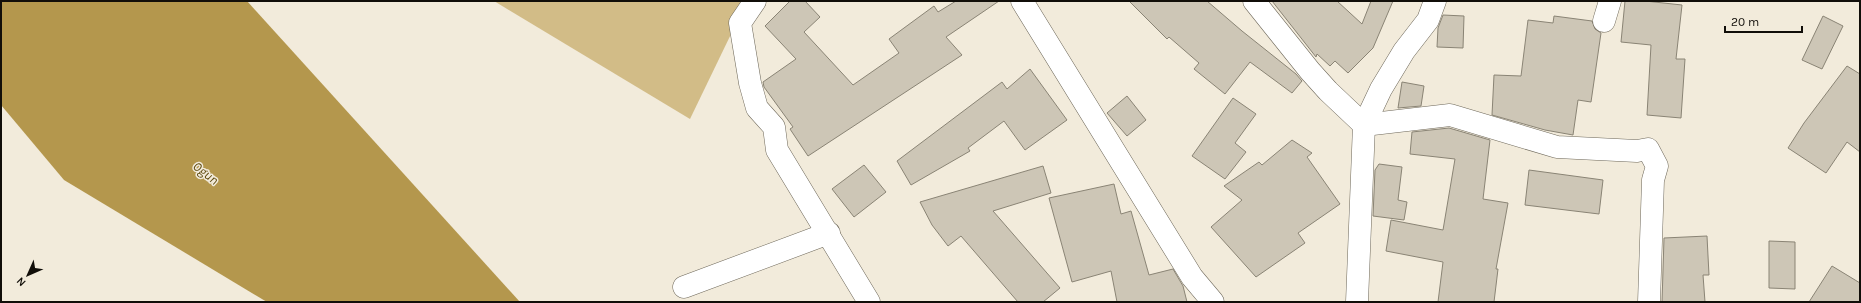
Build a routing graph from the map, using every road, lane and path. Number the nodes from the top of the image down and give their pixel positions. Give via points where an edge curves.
1 (755, 1) edge
2 (1022, 1) edge
3 (1254, 1) edge
4 (1435, 1) edge
5 (1364, 124) junction
6 (829, 233) junction
7 (684, 287) dead end
8 (869, 302) edge
9 (1213, 302) edge
10 (1357, 302) edge
11 (1649, 302) edge

1 - 6 street via 740,23 757,108 774,127 778,150
2 - 9 street via 1192,277
3 - 5 street via 1310,71
4 - 5 street via 1428,20 1400,57
5 - 10 street
5 - 11 street via 1450,115 1557,147 1637,151 1648,149 1657,166 1653,180
6 - 7 street
6 - 8 street

